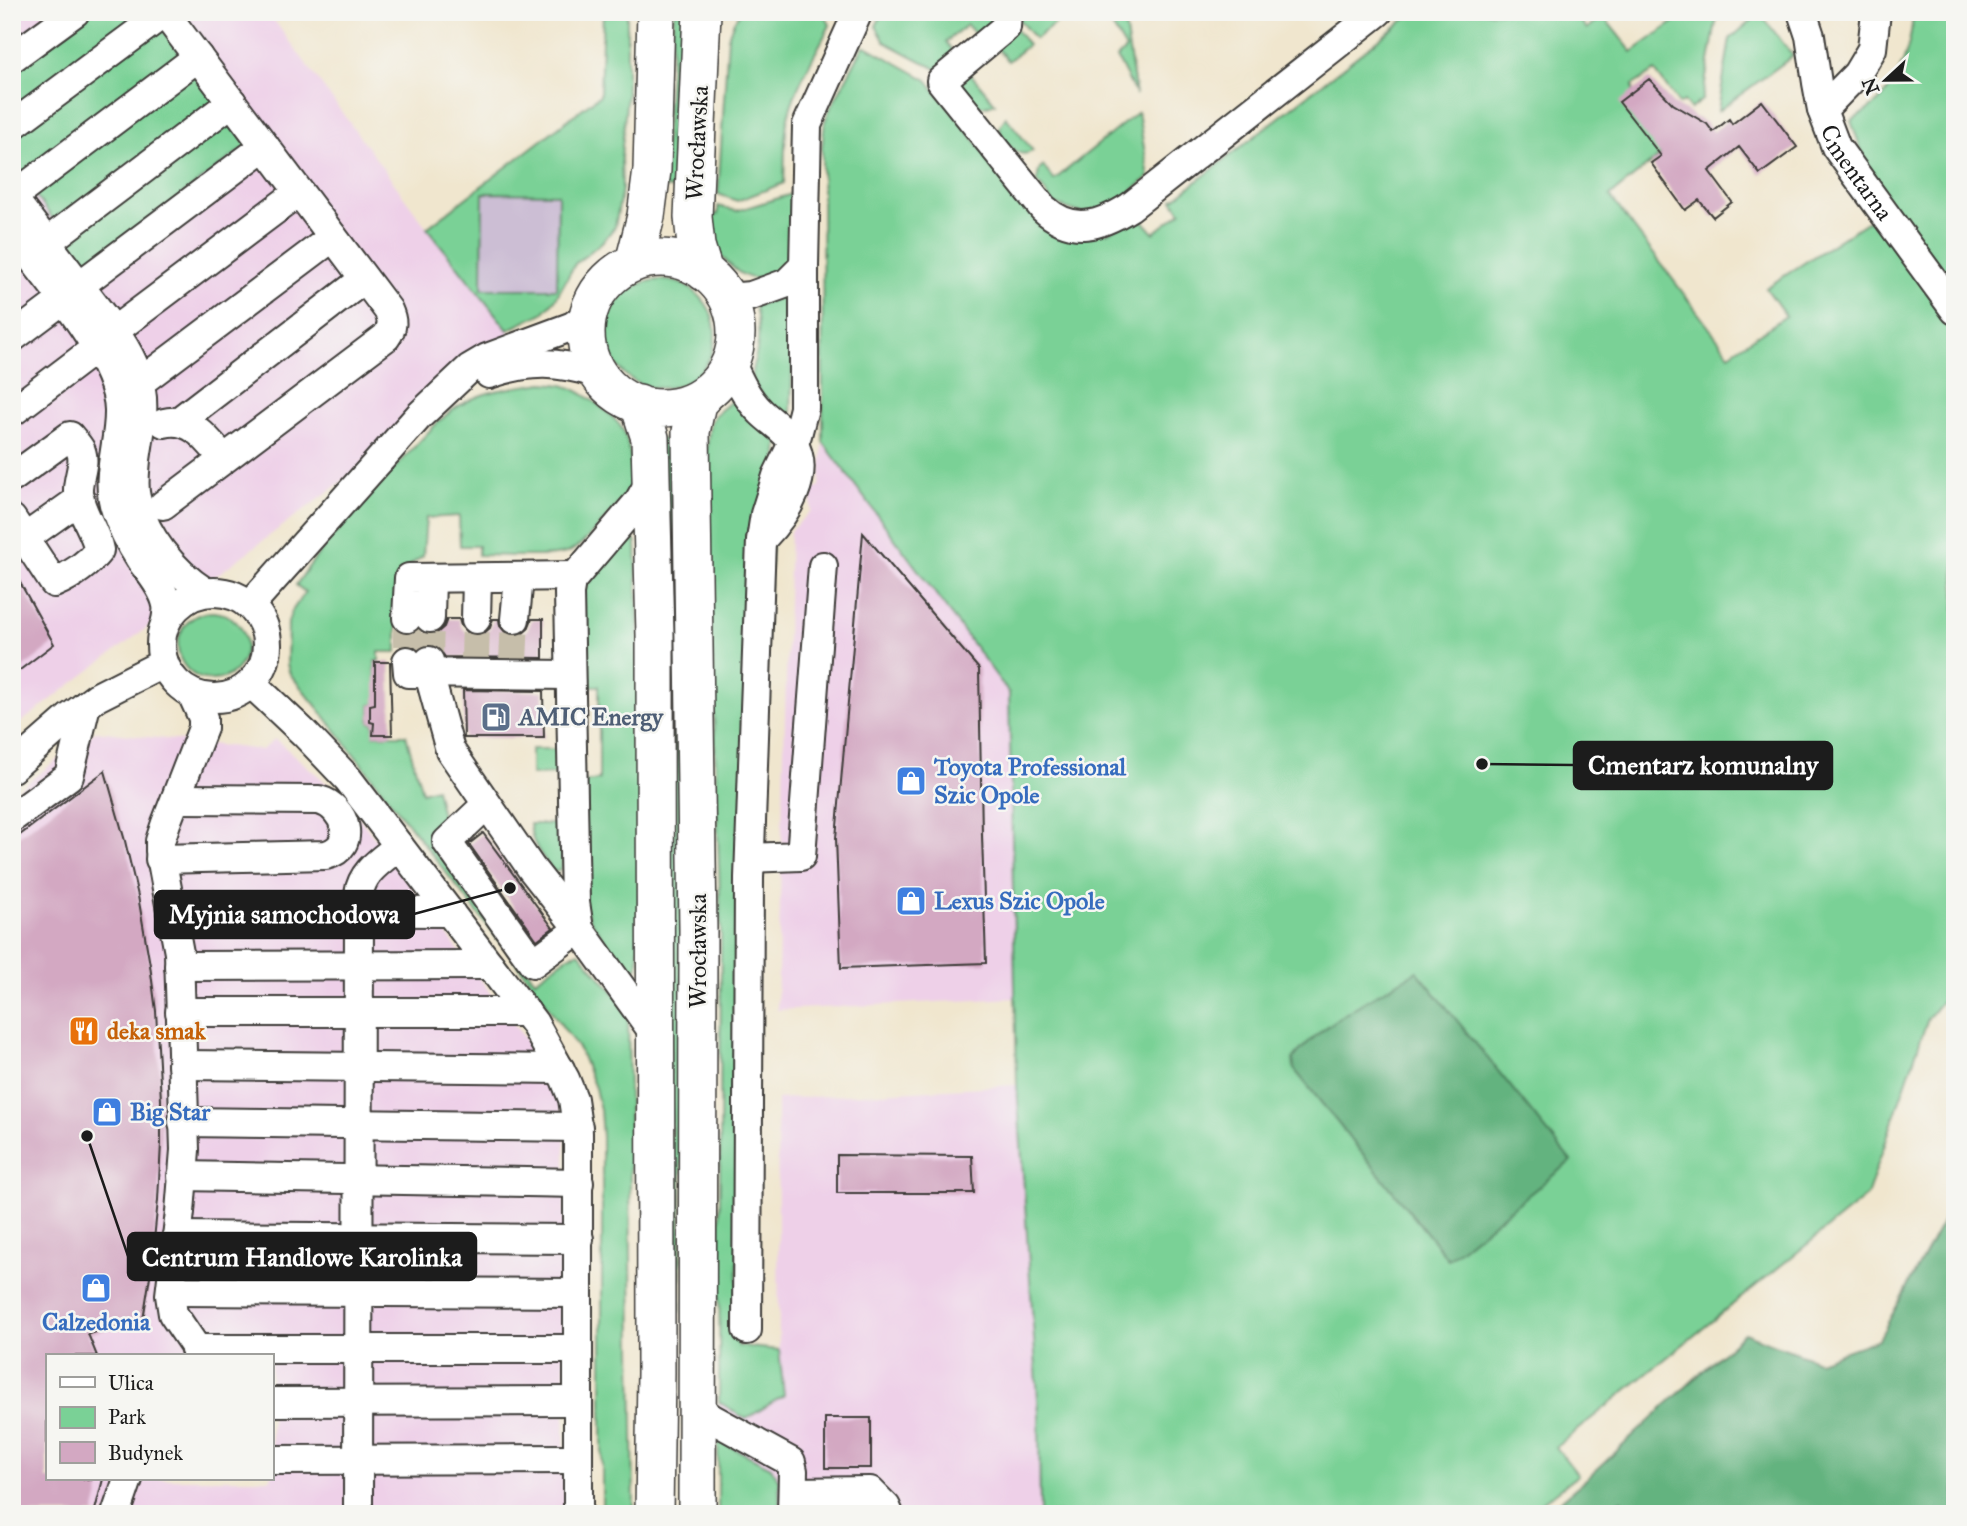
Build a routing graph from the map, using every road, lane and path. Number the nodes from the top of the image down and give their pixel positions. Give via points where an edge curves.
1 (75, 12) edge
2 (656, 12) edge
3 (859, 12) edge
4 (1007, 12) edge
5 (1378, 12) edge
6 (1802, 12) edge
7 (1876, 12) edge
8 (164, 13) edge
9 (706, 18) edge
10 (198, 57) junction
11 (12, 58) edge
12 (232, 102) junction
13 (1822, 110) junction
14 (12, 125) edge
15 (265, 146) junction
16 (299, 192) junction
17 (16, 206) edge
18 (333, 237) junction
19 (47, 242) junction
20 (16, 259) edge
21 (634, 263) junction
22 (804, 266) junction
23 (365, 279) junction
24 (80, 285) junction
25 (716, 285) junction
26 (56, 305) junction
27 (1955, 310) edge
28 (589, 314) junction
29 (114, 331) junction
30 (12, 338) edge
31 (91, 352) junction
32 (730, 361) junction
33 (599, 374) junction
34 (111, 379) junction
35 (139, 383) junction
36 (450, 387) junction
37 (707, 392) junction
38 (639, 404) junction
39 (12, 412) edge
40 (179, 421) junction
41 (793, 442) junction
42 (138, 444) junction
43 (223, 458) junction
44 (12, 478) edge
45 (651, 480) junction
46 (80, 499) junction
47 (163, 505) dead end
48 (19, 528) edge
49 (823, 566) dead end
50 (574, 576) junction
51 (519, 577) junction
52 (477, 578) junction
53 (205, 592) junction
54 (250, 605) junction
55 (419, 618) tunnel mouth
56 (476, 619) tunnel mouth
57 (515, 619) tunnel mouth
58 (166, 621) junction
59 (164, 663) junction
60 (569, 675) junction
61 (251, 683) junction
62 (192, 694) junction
63 (86, 705) junction
64 (12, 768) edge
65 (176, 799) junction
66 (486, 805) junction
67 (12, 818) edge
68 (399, 846) junction
69 (750, 858) junction
70 (160, 859) junction
71 (171, 911) junction
72 (359, 912) junction
73 (450, 912) junction
74 (579, 929) junction
75 (359, 965) junction
76 (490, 965) junction
77 (179, 966) junction
78 (180, 1012) junction
79 (359, 1012) junction
80 (526, 1012) junction
81 (656, 1036) junction
82 (182, 1065) junction
83 (359, 1066) junction
84 (560, 1069) junction
85 (183, 1122) junction
86 (359, 1124) junction
87 (578, 1127) junction
88 (182, 1176) junction
89 (358, 1179) junction
90 (579, 1183) junction
91 (177, 1236) junction
92 (358, 1237) junction
93 (579, 1239) junction
94 (171, 1291) junction
95 (358, 1292) junction
96 (579, 1293) junction
97 (747, 1330) dead end
98 (358, 1349) junction
99 (579, 1349) junction
100 (196, 1353) edge
101 (578, 1401) junction
102 (273, 1402) edge
103 (358, 1402) junction
104 (698, 1408) junction
105 (578, 1459) junction
106 (273, 1460) edge
107 (358, 1460) junction
108 (128, 1480) edge
109 (793, 1503) edge
110 (116, 1514) edge
111 (358, 1514) edge
112 (578, 1514) edge
113 (654, 1514) edge
114 (697, 1514) edge
115 (888, 1514) edge

1 - 11 street
2 - 21 main road, Wrocławska via 652,170
3 - 22 street via 807,125
4 - 5 street via 1006,27 941,81 1043,208 1065,223 1085,225 1103,222 1130,206
6 - 13 street, Cmentarna
7 - 13 street via 1872,49 1857,74
8 - 10 street
8 - 14 street
9 - 25 main road, Wrocławska via 693,217 696,246
10 - 12 street
10 - 17 street
12 - 15 street
12 - 19 street
13 - 27 street, Cmentarna via 1836,147
15 - 16 street
15 - 24 street
16 - 18 street
16 - 29 street
17 - 19 street
17 - 34 street
18 - 23 street
18 - 35 street
19 - 24 street
20 - 26 street
21 - 25 main road via 670,259 692,264
21 - 28 main road via 606,283
22 - 25 street via 787,283 751,296
22 - 41 street via 804,408
23 - 40 street
23 - 43 street via 392,318 386,337
24 - 29 street
25 - 32 main road via 735,323
26 - 30 street
26 - 31 street
28 - 33 main road via 587,345
28 - 36 street via 551,336 487,358
29 - 35 street
31 - 34 street
31 - 39 street
32 - 37 main road
32 - 41 street via 759,411
33 - 36 street via 541,363 513,366
33 - 38 main road via 616,393
34 - 58 street via 119,410 111,472 113,500 139,557 165,598
35 - 42 street via 143,403
36 - 54 street
37 - 38 main road via 681,405
37 - 104 main road, Wrocławska via 697,403 691,432
38 - 45 main road, Wrocławska via 650,438
40 - 42 street via 153,428
40 - 43 street via 196,429
41 - 69 street via 798,459 796,492 783,516 761,540
42 - 53 street via 134,480 142,516 177,571
43 - 47 street
44 - 46 street via 69,436 83,457
45 - 50 street via 639,501
45 - 81 main road, Wrocławska
46 - 48 street
46 - 48 street via 99,550 65,578 54,583
49 - 69 street via 801,856
50 - 51 street
50 - 60 street via 569,593
51 - 52 street
51 - 57 street
52 - 55 street via 420,578
52 - 56 street
53 - 54 street via 232,594
53 - 58 street via 179,604
54 - 61 street via 261,618 267,652
58 - 59 street via 160,649
59 - 62 street via 171,677
59 - 63 street
60 - 66 street via 513,668 418,667 450,750
60 - 74 street
61 - 62 street via 225,697
61 - 68 street via 348,779
62 - 65 street via 203,728
63 - 64 street
63 - 67 street via 69,776
65 - 70 street via 160,841
65 - 70 street via 327,802 344,828 342,847 326,855
66 - 74 street
66 - 74 street via 447,842 533,963
68 - 72 street via 365,876
68 - 73 street
69 - 97 street
70 - 71 street
71 - 72 street
71 - 77 street
72 - 73 street
72 - 75 street
73 - 76 street
74 - 81 street
75 - 76 street
75 - 77 street
75 - 79 street
76 - 80 street
77 - 78 street
78 - 79 street
78 - 82 street
79 - 80 street
79 - 83 street
80 - 84 street
81 - 113 main road, Wrocławska
82 - 83 street
82 - 85 street
83 - 84 street
83 - 86 street
84 - 87 street via 573,1099
85 - 86 street
85 - 88 street
86 - 87 street
86 - 89 street
87 - 90 street
88 - 89 street
88 - 91 street
89 - 90 street
89 - 92 street
90 - 93 street
91 - 92 street
91 - 94 street
92 - 93 street
92 - 95 street
93 - 96 street
94 - 95 street
94 - 100 street via 173,1314
95 - 96 street
95 - 98 street
96 - 99 street
98 - 99 street
98 - 100 street
98 - 103 street
99 - 101 street
101 - 103 street
101 - 105 street
102 - 103 street
103 - 107 street
104 - 109 street via 791,1462
104 - 114 main road, Wrocławska
105 - 107 street
105 - 112 street
106 - 107 street
107 - 111 street
108 - 110 street
109 - 115 street via 870,1491

